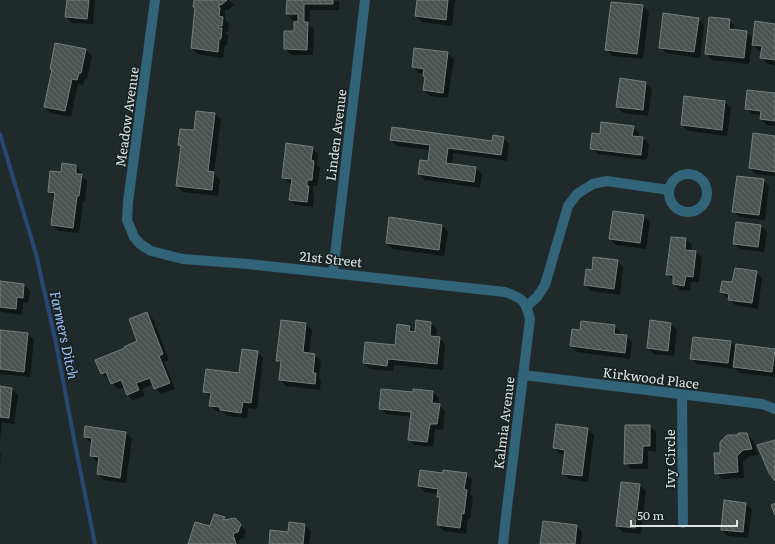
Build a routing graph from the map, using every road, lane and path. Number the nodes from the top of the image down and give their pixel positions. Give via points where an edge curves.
1 (155, 0) edge
2 (365, 0) edge
3 (669, 190) dead end
4 (134, 237) joint
5 (333, 272) junction
6 (527, 306) junction
7 (523, 375) junction
8 (682, 394) junction
9 (775, 409) edge
10 (683, 523) dead end
11 (503, 544) edge

1 - 4 street, Meadow Avenue via 128,202 127,220
2 - 5 street, Linden Avenue
3 - 6 street via 607,181 592,184 577,194 568,206 545,285
4 - 5 street, 21st Street via 151,251 183,259
5 - 6 street, 21st Street via 505,292 519,297
6 - 7 street, Kalmia Avenue via 530,319
7 - 8 street, Kirkwood Place
7 - 11 street, Kalmia Avenue
8 - 9 street, Kirkwood Place via 762,404
8 - 10 street, Ivy Circle

